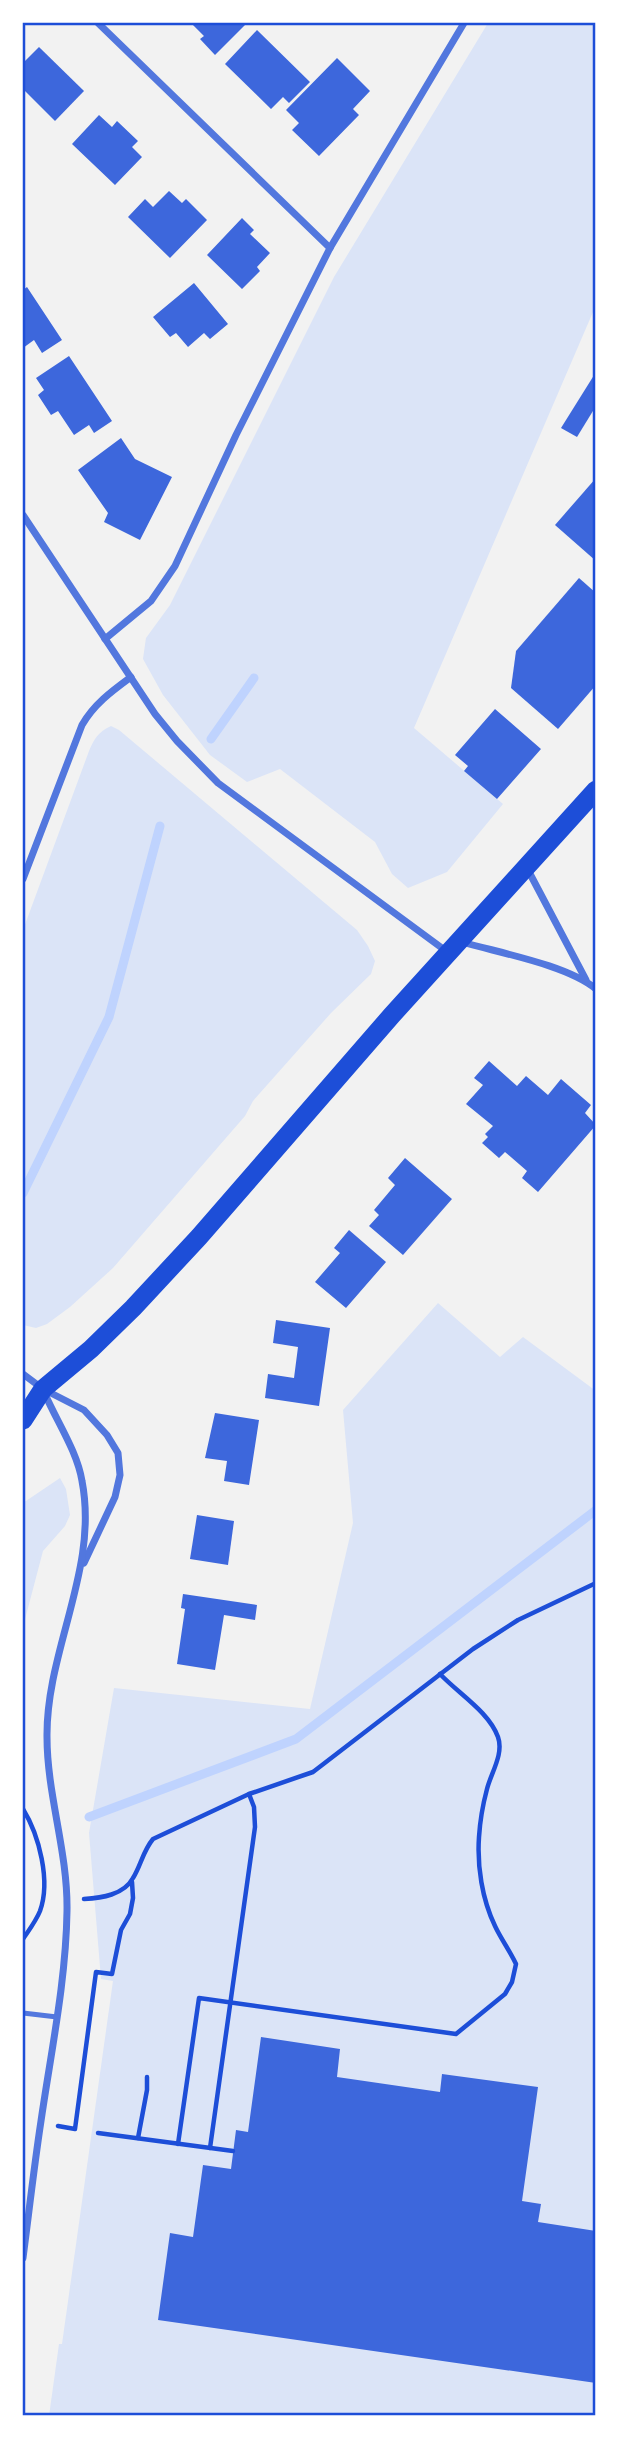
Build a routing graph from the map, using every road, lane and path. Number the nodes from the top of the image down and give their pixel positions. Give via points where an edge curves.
1 (97, 23) edge
2 (464, 23) edge
3 (330, 248) junction
4 (23, 515) edge
5 (106, 639) junction
6 (131, 677) junction
7 (596, 790) edge
8 (526, 867) junction
9 (23, 879) edge
10 (454, 948) junction
11 (586, 980) junction
12 (596, 989) edge
13 (23, 1374) edge
14 (43, 1390) junction
15 (23, 1393) edge
16 (23, 1420) edge
17 (81, 1570) junction
18 (596, 1583) edge
19 (440, 1674) junction
20 (249, 1794) junction
21 (23, 1810) edge
22 (132, 1881) junction
23 (92, 1898) dead end
24 (23, 1939) edge
25 (230, 2003) junction
26 (23, 2013) edge
27 (57, 2017) junction
28 (147, 2077) dead end
29 (75, 2129) dead end
30 (98, 2133) dead end
31 (138, 2138) junction
32 (178, 2144) junction
33 (210, 2148) junction
34 (233, 2151) dead end
35 (23, 2258) edge

1 - 3 street
2 - 3 street
3 - 5 street via 175,566 151,601
4 - 5 street
5 - 6 street
6 - 9 street via 88,713
6 - 10 street via 177,741 218,783
7 - 8 highway
8 - 10 highway
8 - 11 street
10 - 11 street via 536,962
10 - 14 highway via 166,1273
11 - 12 street
13 - 14 street
14 - 15 highway
14 - 16 highway
14 - 17 street via 82,1479 86,1529
14 - 17 street via 85,1410 118,1453 115,1497
17 - 27 street via 52,1681 47,1726 68,1909
18 - 19 path via 518,1620
19 - 20 path via 313,1772
19 - 25 path via 487,1719 500,1744 487,1789 479,1854 494,1925 516,1964 508,1990 456,2034
20 - 22 path via 153,1839
20 - 25 path via 255,1827
21 - 24 path via 43,1869 44,1893 42,1906
22 - 23 path via 112,1895
22 - 29 path via 130,1914 121,1930 113,1974 96,1972
25 - 32 path via 199,1998
25 - 33 path
26 - 27 lane
27 - 35 street
28 - 31 path
30 - 31 path
31 - 32 path
32 - 33 path
33 - 34 path

